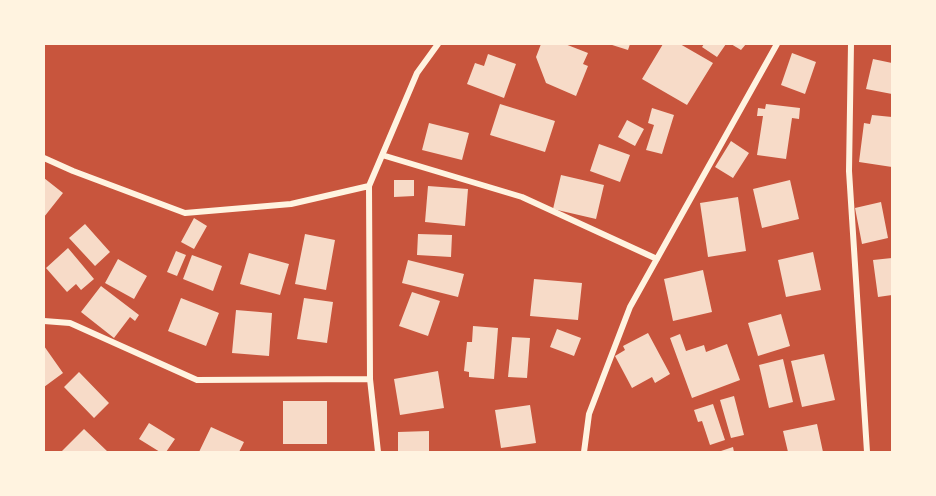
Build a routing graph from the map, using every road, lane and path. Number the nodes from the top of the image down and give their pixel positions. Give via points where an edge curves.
1 (438, 44) edge
2 (777, 44) edge
3 (851, 44) edge
4 (382, 155) junction
5 (44, 158) edge
6 (369, 186) junction
7 (657, 259) junction
8 (44, 321) edge
9 (370, 379) junction
10 (378, 453) edge
11 (584, 453) edge
12 (867, 453) edge

1 - 4 street via 417,74
2 - 7 street
3 - 12 street via 849,171
4 - 6 street
4 - 7 street via 522,197
5 - 6 street via 185,213 291,204
6 - 9 street
7 - 11 street via 630,307 589,414
8 - 9 street via 70,323 197,380
9 - 10 street

